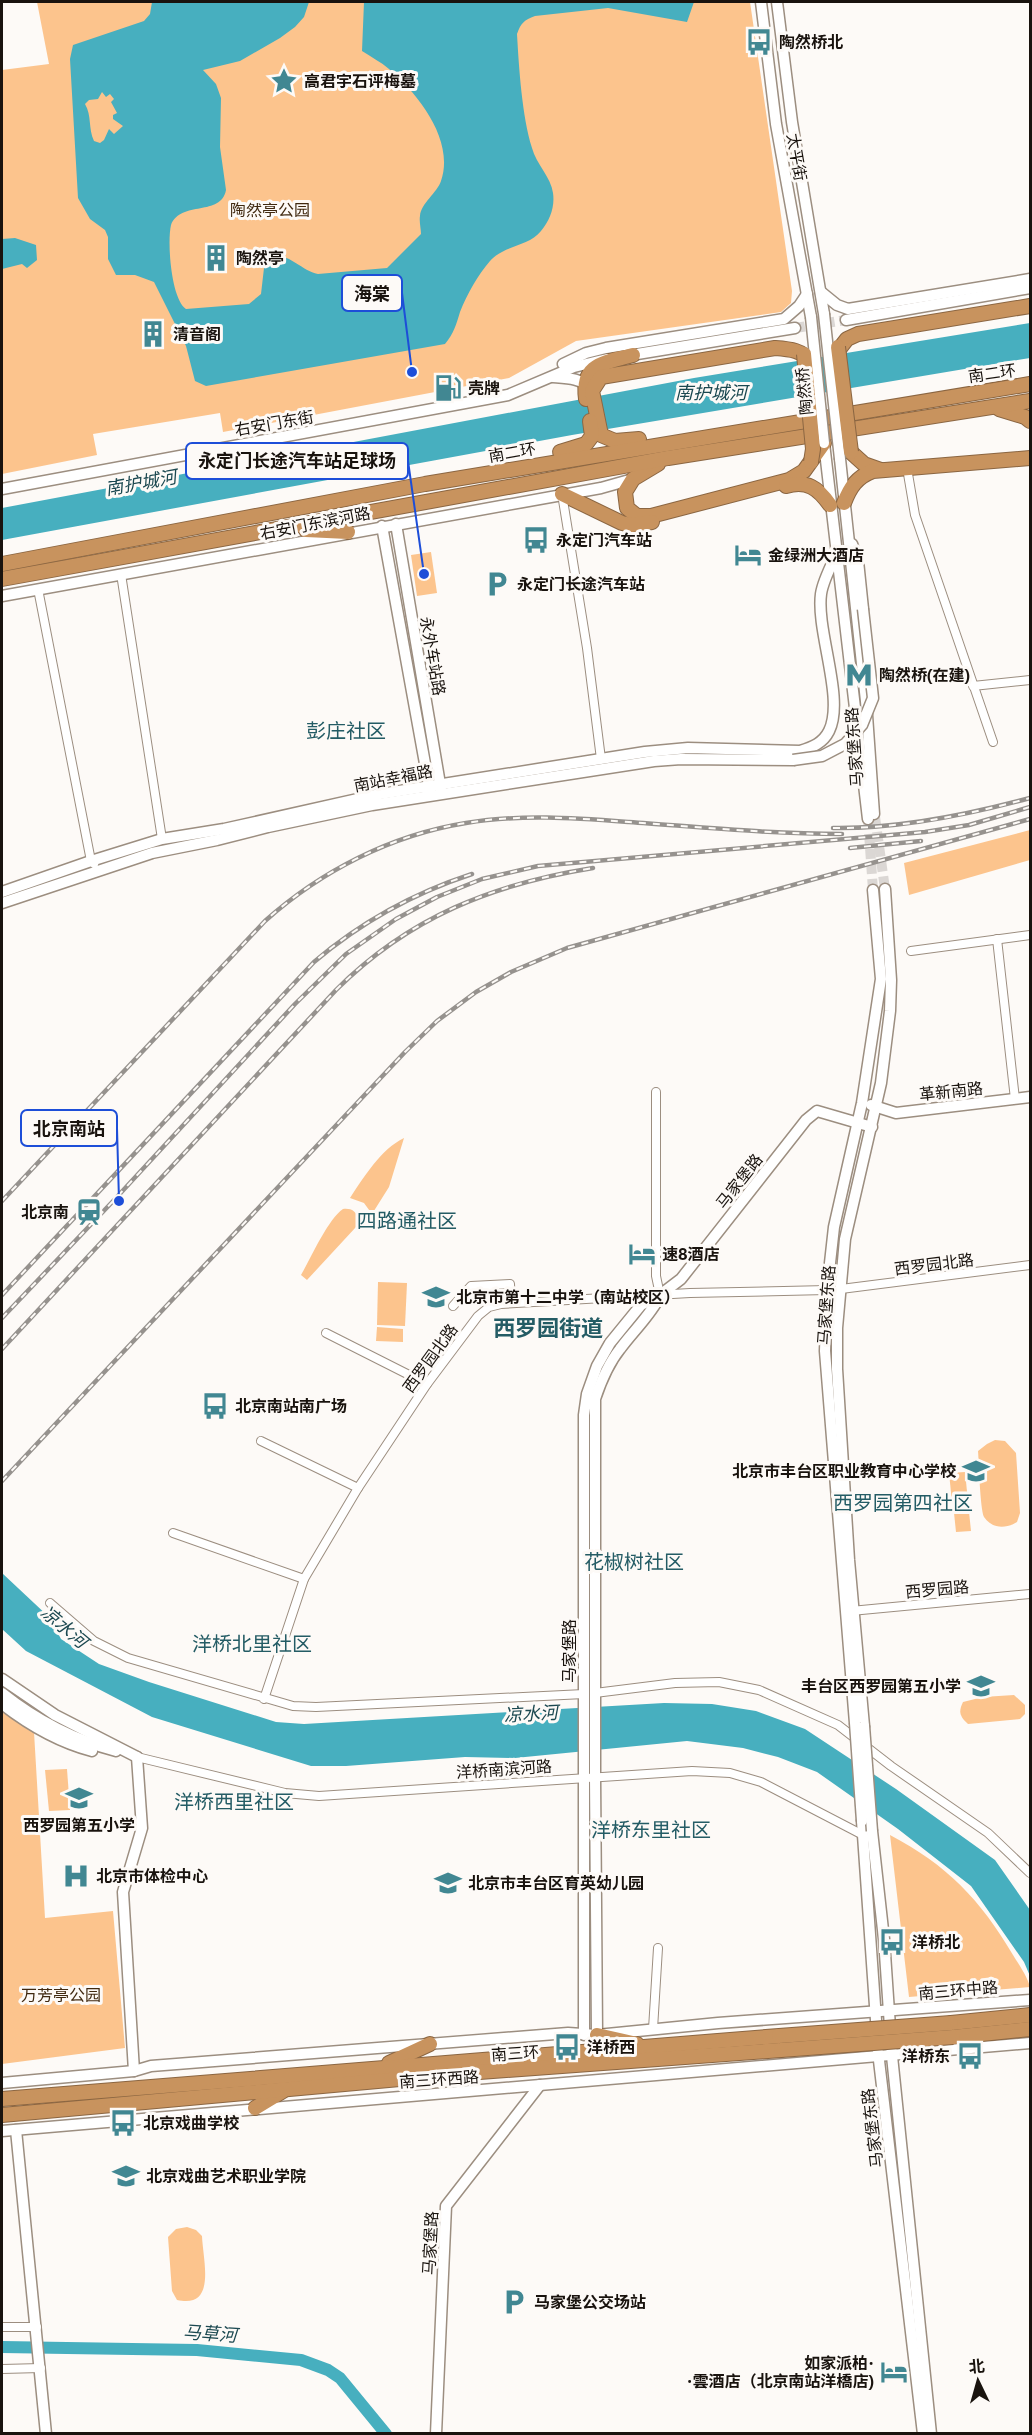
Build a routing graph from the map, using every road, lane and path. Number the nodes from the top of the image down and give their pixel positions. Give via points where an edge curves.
1 (761, 2) edge
2 (777, 2) edge
3 (1030, 279) edge
4 (1030, 288) edge
5 (821, 292) junction
6 (807, 294) junction
7 (1030, 306) edge
8 (824, 314) joint
9 (811, 317) joint
10 (846, 320) tunnel mouth
11 (795, 328) tunnel mouth
12 (838, 347) junction
13 (633, 354) junction
14 (804, 354) junction
15 (830, 362) junction
16 (817, 373) junction
17 (1030, 376) edge
18 (549, 377) junction
19 (1030, 384) edge
20 (587, 388) junction
21 (522, 389) junction
22 (987, 390) junction
23 (1030, 401) edge
24 (1030, 406) edge
25 (992, 407) junction
26 (1030, 421) edge
27 (596, 435) junction
28 (831, 442) junction
29 (663, 443) junction
30 (845, 456) junction
31 (1027, 457) edge
32 (668, 458) junction
33 (811, 462) junction
34 (827, 462) joint
35 (524, 467) junction
36 (907, 468) junction
37 (881, 470) junction
38 (633, 478) junction
39 (2, 489) edge
40 (562, 494) junction
41 (837, 504) junction
42 (396, 524) junction
43 (382, 526) junction
44 (847, 528) junction
45 (280, 529) junction
46 (348, 532) junction
47 (838, 551) junction
48 (2, 564) edge
49 (121, 574) junction
50 (2, 579) edge
51 (38, 590) junction
52 (2, 597) edge
53 (1030, 680) edge
54 (973, 686) junction
55 (993, 742) dead end
56 (601, 759) junction
57 (436, 790) junction
58 (162, 839) junction
59 (91, 861) junction
60 (101, 871) junction
61 (2, 892) edge
62 (2, 903) edge
63 (1030, 935) edge
64 (997, 939) junction
65 (911, 951) dead end
66 (656, 1092) dead end
67 (1030, 1097) edge
68 (1015, 1099) junction
69 (862, 1103) junction
70 (876, 1106) junction
71 (858, 1123) junction
72 (872, 1127) junction
73 (1030, 1265) edge
74 (841, 1289) junction
75 (827, 1290) junction
76 (660, 1295) junction
77 (511, 1303) junction
78 (453, 1306) dead end
79 (326, 1333) dead end
80 (427, 1384) junction
81 (261, 1441) dead end
82 (358, 1488) junction
83 (173, 1533) dead end
84 (304, 1579) junction
85 (1030, 1594) edge
86 (50, 1603) dead end
87 (850, 1611) junction
88 (2, 1678) edge
89 (2, 1693) edge
90 (589, 1693) junction
91 (264, 1699) junction
92 (2, 1704) edge
93 (860, 1725) junction
94 (137, 1757) junction
95 (589, 1778) junction
96 (868, 1833) junction
97 (1030, 1873) edge
98 (658, 1948) dead end
99 (1026, 2000) edge
100 (936, 2007) junction
101 (889, 2010) junction
102 (876, 2011) junction
103 (1030, 2022) edge
104 (653, 2029) junction
105 (591, 2035) junction
106 (780, 2043) junction
107 (1030, 2043) edge
108 (430, 2044) junction
109 (648, 2047) junction
110 (940, 2052) junction
111 (892, 2056) junction
112 (879, 2057) junction
113 (380, 2068) junction
114 (134, 2071) junction
115 (2, 2083) edge
116 (540, 2085) junction
117 (287, 2088) junction
118 (2, 2099) edge
119 (255, 2108) junction
120 (2, 2115) edge
121 (16, 2130) junction
122 (2, 2131) edge
123 (2, 2327) edge
124 (38, 2333) junction
125 (40, 2364) junction
126 (2, 2369) edge
127 (927, 2432) edge
128 (46, 2433) edge
129 (435, 2433) edge

1 - 6 street, 太平街 via 776,124
2 - 5 street, 太平街 via 792,122
3 - 5 street via 848,309
4 - 10 street
5 - 8 street, 太平街
6 - 9 street, 太平街
6 - 21 street via 784,320 586,353
7 - 12 highway via 858,334
8 - 15 street, 陶然桥, bridge
9 - 16 street, 陶然桥, bridge
11 - 13 street, 右安门东街
12 - 15 highway, bridge
12 - 30 highway, bridge
13 - 18 street, 右安门东街 via 588,362
13 - 20 highway via 594,368 587,375
14 - 16 highway, bridge
14 - 20 highway via 775,348 601,377
14 - 33 highway, bridge
15 - 28 street, 陶然桥, bridge
16 - 28 street, 陶然桥, bridge
17 - 22 highway via 1005,380
18 - 20 street via 574,379
18 - 21 street, 右安门东街
19 - 22 highway, 南二环
20 - 27 highway
21 - 39 street, 右安门东街 via 508,395
22 - 29 highway, 南二环
23 - 25 highway, 南二环
24 - 25 street
25 - 26 highway via 1012,411
25 - 32 highway, 南二环
27 - 29 highway via 615,441 644,439
27 - 35 highway via 586,444 543,456
28 - 30 highway, bridge
28 - 33 highway, bridge
28 - 34 street, 陶然桥
29 - 35 highway, 南二环
30 - 37 highway
30 - 41 street, 马家堡东路
31 - 36 highway
32 - 38 highway
32 - 45 highway, 南二环
33 - 38 highway via 789,480 644,517 630,512 624,500
34 - 41 street, 马家堡东路
35 - 48 highway, 南二环
36 - 37 highway
36 - 54 street via 915,515
37 - 41 highway via 860,477
38 - 40 street, 右安门东滨河路
40 - 41 highway via 631,525 797,483 820,491
40 - 42 street, 右安门东滨河路
40 - 56 street
41 - 44 street, 马家堡东路
41 - 47 street, 马家堡东路
42 - 43 street, 右安门东滨河路
42 - 57 street, 永外车站路
43 - 46 street, 右安门东滨河路
43 - 57 street, 永外车站路
44 - 47 street, 马家堡东路 via 866,701 871,818
44 - 57 street, bridge via 858,561 873,698 862,725 845,744 822,756 793,760 654,761
45 - 46 highway
45 - 50 highway, 南二环
46 - 49 street, 右安门东滨河路
47 - 56 street, 南站幸福路 via 821,592 834,704 830,730 821,742 800,750 688,748
49 - 51 street, 右安门东滨河路
49 - 58 street
51 - 52 street, 右安门东滨河路
51 - 59 street
53 - 54 street
54 - 55 street
56 - 57 street, 南站幸福路
57 - 58 street, 南站幸福路 via 380,794
57 - 60 street, 南站幸福路 via 171,848
58 - 59 street, 南站幸福路
59 - 60 street
59 - 61 street, 南站幸福路
60 - 62 street, 南站幸福路
63 - 64 street
64 - 65 street
64 - 68 street
66 - 76 street via 656,1276
67 - 68 street, 革新南路
68 - 70 street, 革新南路 via 896,1113
69 - 70 street, 革新南路
69 - 70 street, 马家堡东路 via 881,979 879,890 891,980
69 - 71 street, 马家堡东路
70 - 72 street, 马家堡东路
71 - 72 street
71 - 75 street, 马家堡东路 via 834,1227
71 - 76 street, 马家堡路 via 817,1111 806,1120 681,1279
72 - 74 street, 马家堡东路 via 845,1239
73 - 74 street, 西罗园北路
74 - 87 street, 马家堡东路 via 837,1369
75 - 76 street, 西罗园北路
75 - 87 street, 马家堡东路 via 825,1351
76 - 77 street, 西罗园北路
76 - 90 street, 马家堡路 via 641,1305 610,1343 587,1394 584,1422
77 - 78 street via 510,1284 471,1286
77 - 80 street, 西罗园北路 via 489,1307 478,1316
79 - 80 street
80 - 82 street, 西罗园北路
81 - 82 street
82 - 84 street, 西罗园北路
83 - 84 street
84 - 91 street, 西罗园北路
85 - 87 street, 西罗园路
86 - 91 street via 94,1641 128,1658
87 - 93 street, 马家堡东路
88 - 94 street, 洋桥南滨河路 via 28,1699
89 - 94 street, 洋桥南滨河路 via 27,1712 91,1745
90 - 91 street via 316,1707
90 - 95 street, 马家堡路
90 - 97 street via 719,1682 759,1690 838,1725 988,1833
92 - 94 street, 洋桥南滨河路 via 44,1733 71,1745
93 - 96 street, bridge
93 - 96 street, 马家堡东路, bridge via 862,1821
94 - 95 street, 洋桥南滨河路 via 285,1793 319,1796
94 - 114 street via 142,1828 123,1892
95 - 96 street, 洋桥南滨河路 via 692,1771 730,1773 761,1782
95 - 105 street, 马家堡路
96 - 101 street, 马家堡东路
96 - 102 street, 马家堡东路
98 - 104 street
99 - 100 street, 南三环中路
100 - 101 street, 南三环中路
100 - 110 street
101 - 102 street, 南三环中路
101 - 111 street, 马家堡东路
102 - 104 street
102 - 112 street, 马家堡东路
103 - 106 highway, 南三环, bridge
104 - 105 street
105 - 108 street via 568,2033
105 - 109 highway
106 - 109 highway, 南三环
106 - 117 highway, 南三环
107 - 110 street
108 - 113 highway
108 - 114 street via 162,2065
109 - 113 highway, 南三环
110 - 111 street
111 - 112 street, 南三环西路
111 - 127 street, 马家堡东路
112 - 116 street, 南三环西路
112 - 127 street, 马家堡东路
113 - 118 highway, 南三环
114 - 115 street
116 - 119 street, 南三环西路
116 - 129 street, 马家堡路 via 446,2206
117 - 119 highway
117 - 120 highway, 南三环
119 - 121 street, 南三环西路
121 - 122 street, 南三环西路
121 - 124 street
123 - 124 street
124 - 125 street
125 - 126 street
125 - 128 street

